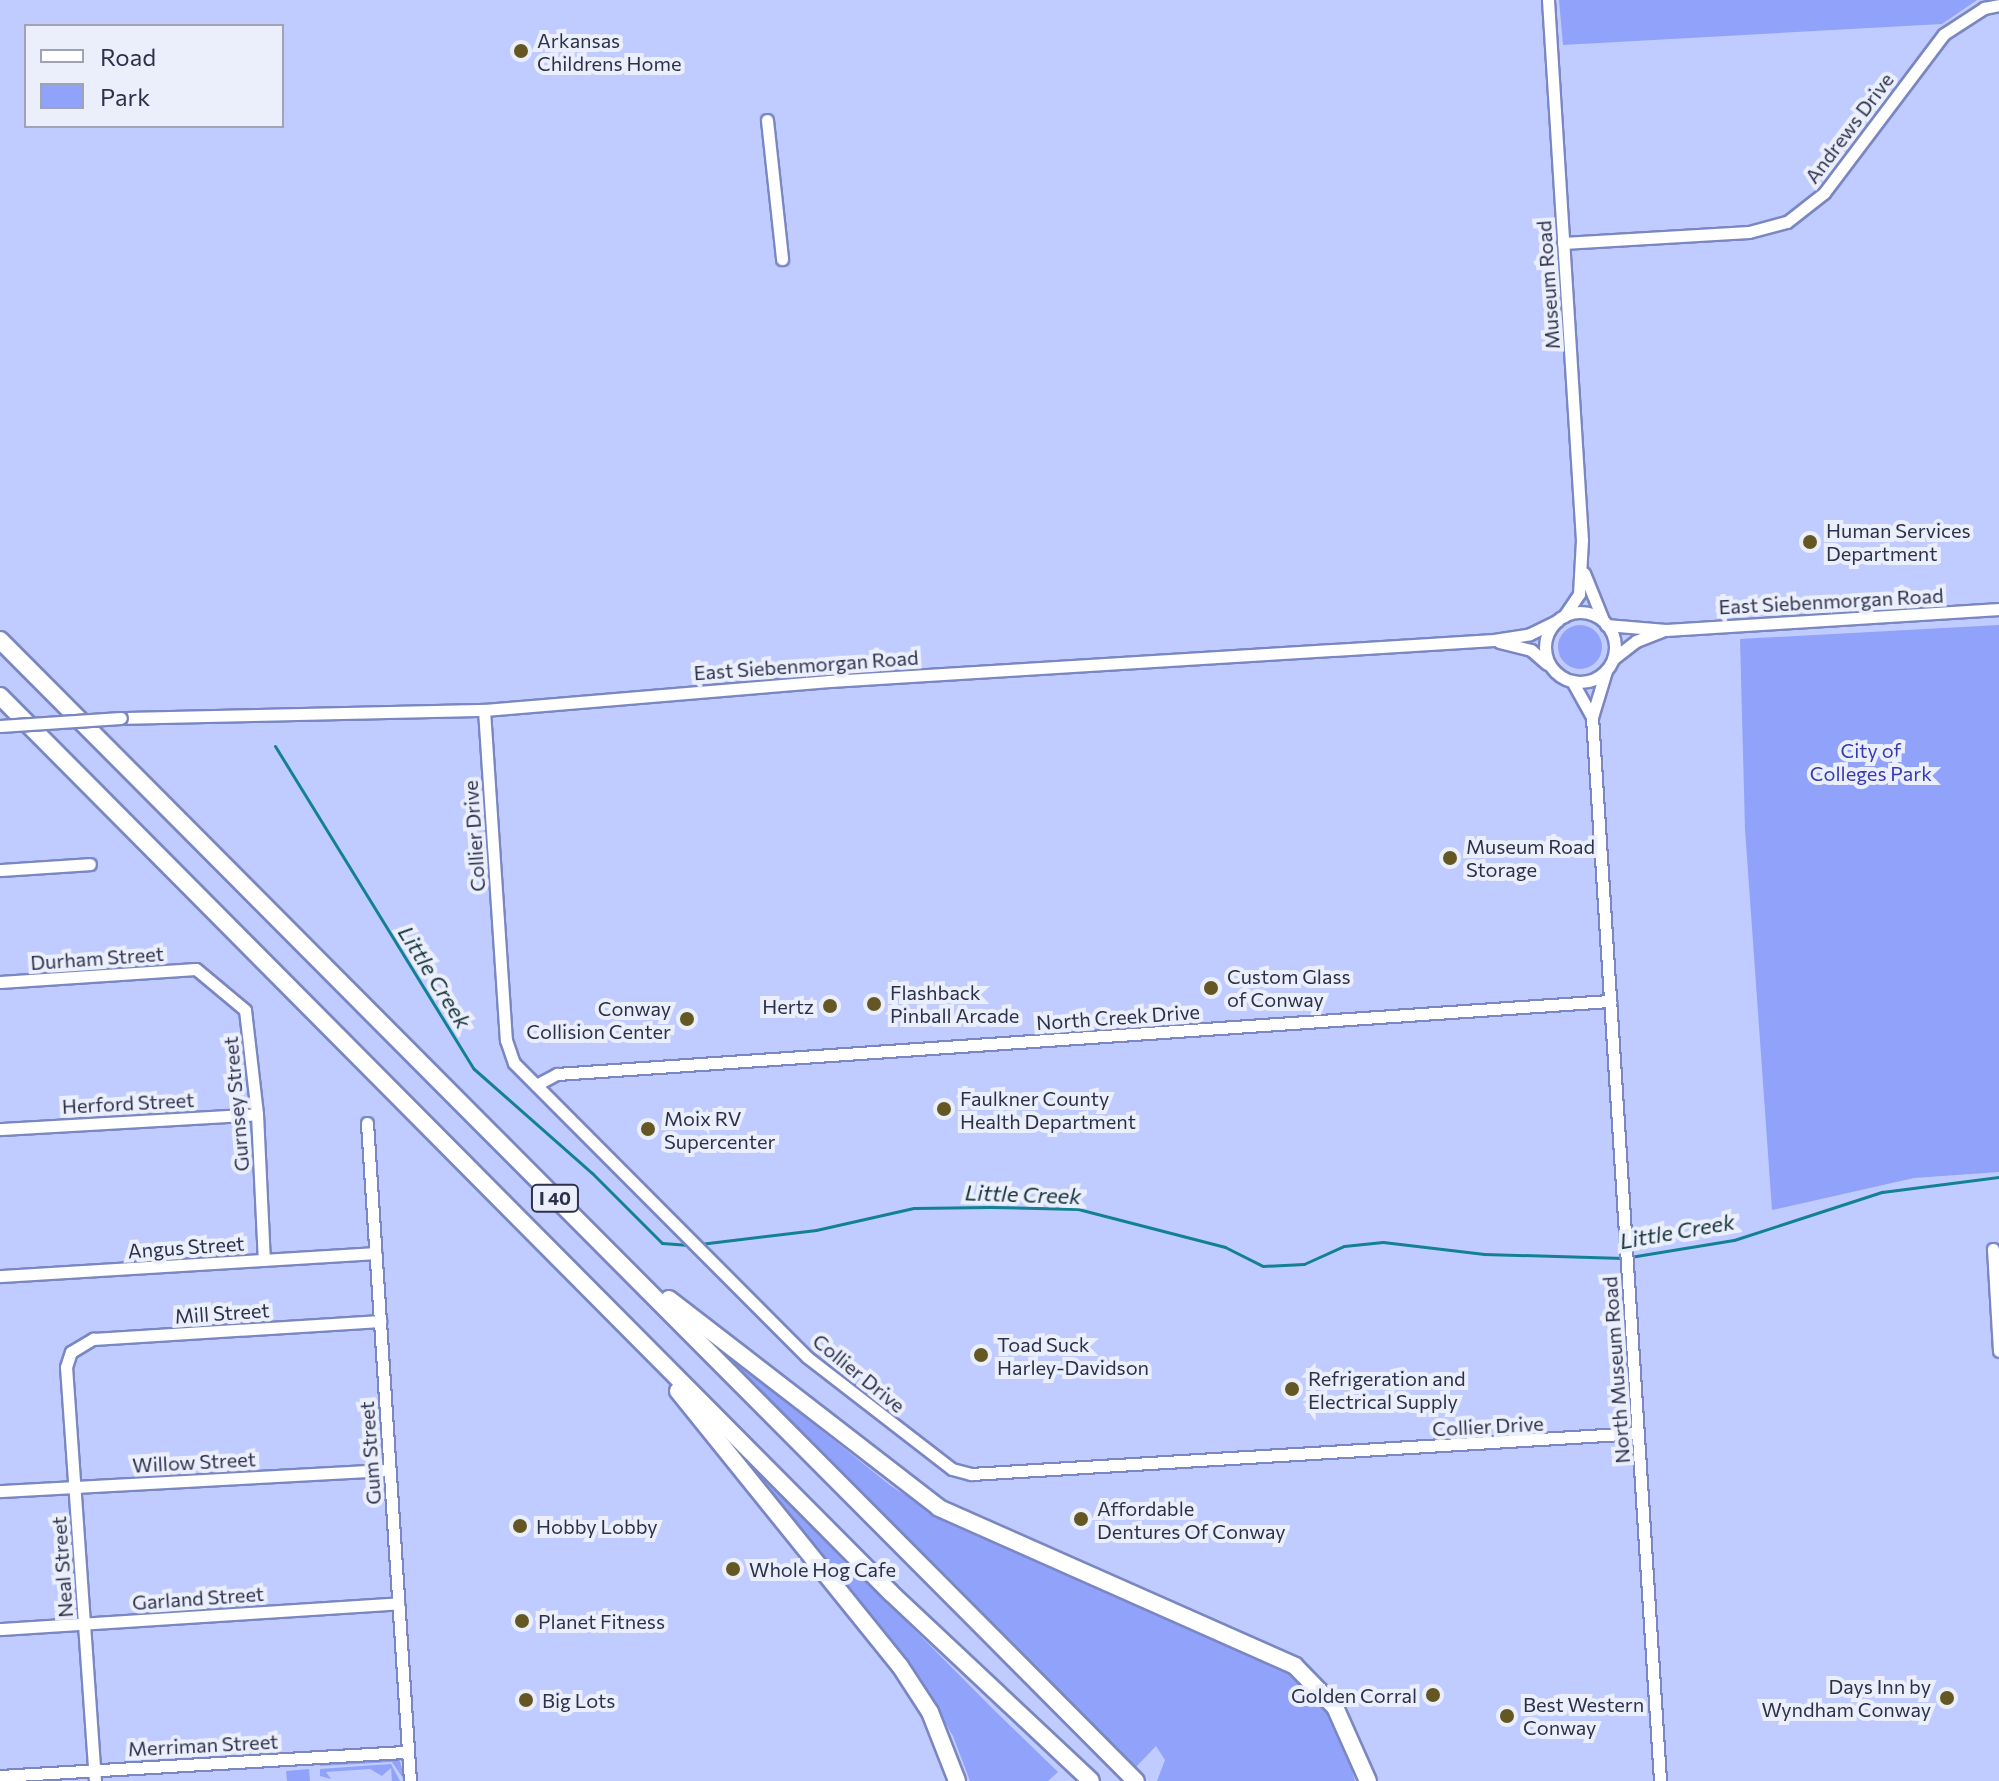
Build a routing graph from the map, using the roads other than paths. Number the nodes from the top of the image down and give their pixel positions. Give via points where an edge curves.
1 (1548, 0) edge
2 (1999, 5) edge
3 (767, 120) dead end
4 (1563, 243) junction
5 (782, 259) dead end
6 (1582, 569) junction
7 (1999, 609) edge
8 (1560, 618) junction
9 (1605, 623) junction
10 (1666, 630) junction
11 (0, 640) edge
12 (1494, 640) junction
13 (1613, 659) junction
14 (1551, 668) junction
15 (1606, 671) junction
16 (1572, 681) junction
17 (0, 696) edge
18 (484, 710) junction
19 (1592, 717) junction
20 (0, 726) edge
21 (90, 864) dead end
22 (0, 870) edge
23 (196, 969) joint
24 (0, 982) edge
25 (1610, 1001) junction
26 (536, 1085) junction
27 (257, 1114) junction
28 (367, 1123) dead end
29 (0, 1129) edge
30 (1993, 1249) dead end
31 (609, 1252) junction
32 (375, 1253) junction
33 (264, 1260) junction
34 (0, 1276) edge
35 (380, 1321) junction
36 (622, 1321) junction
37 (1999, 1351) edge
38 (71, 1352) joint
39 (1638, 1433) junction
40 (389, 1470) junction
41 (74, 1486) junction
42 (0, 1491) edge
43 (398, 1603) junction
44 (84, 1624) junction
45 (0, 1629) edge
46 (408, 1752) junction
47 (950, 1772) edge
48 (95, 1775) edge
49 (0, 1776) edge
50 (1365, 1779) edge
51 (410, 1781) edge
52 (957, 1781) edge
53 (1091, 1781) edge
54 (1136, 1781) edge
55 (1660, 1781) edge

1 - 4 street, Museum Road
2 - 4 street, Andrews Drive via 1984,8 1944,34 1824,193 1787,222 1749,232
3 - 5 street
4 - 6 street, Museum Road
6 - 8 street, Museum Road via 1579,594
6 - 9 street, Museum Road
7 - 10 street, East Siebenmorgan Road
8 - 9 street via 1585,612
8 - 12 street, East Siebenmorgan Road via 1530,634
8 - 14 street via 1545,638
9 - 10 street, East Siebenmorgan Road
9 - 13 street via 1614,639
10 - 13 street, East Siebenmorgan Road via 1636,641
11 - 31 highway, I 40
12 - 14 street, East Siebenmorgan Road via 1531,650
12 - 18 street, East Siebenmorgan Road via 821,682
13 - 15 street
14 - 16 street
15 - 16 street via 1590,681
15 - 19 street, North Museum Road
16 - 19 street, North Museum Road
17 - 36 highway, I 40
18 - 20 street, East Siebenmorgan Road, bridge
18 - 26 street, Collier Drive via 506,1040 514,1063
19 - 25 street, North Museum Road
21 - 22 street
23 - 24 street, Durham Street
23 - 27 street, Gurnsey Street via 245,1010
25 - 26 street, North Creek Drive via 557,1074
25 - 39 street, North Museum Road
26 - 39 street, Collier Drive via 807,1357 959,1473
27 - 29 street, Herford Street
27 - 33 street, Gurnsey Street
28 - 32 street, Gum Street
30 - 37 street
31 - 50 highway via 929,1502 1001,1540 1300,1670 1335,1707
31 - 54 highway, I 40
32 - 33 street, Angus Street
32 - 35 street, Gum Street
33 - 34 street, Angus Street
35 - 38 street, Mill Street via 93,1339
35 - 40 street, Gum Street
36 - 47 highway via 900,1666 927,1707
36 - 53 highway, I 40 via 891,1593
38 - 41 street, Neal Street via 66,1367
39 - 55 street, North Museum Road
40 - 41 street, Willow Street
40 - 43 street, Gum Street
41 - 42 street, Willow Street
41 - 44 street, Neal Street
43 - 44 street, Garland Street
43 - 46 street, Gum Street
44 - 45 street, Garland Street
44 - 48 street, Neal Street
46 - 48 street, Merriman Street
46 - 51 street, Gum Street
47 - 52 highway
48 - 49 street, Merriman Street

